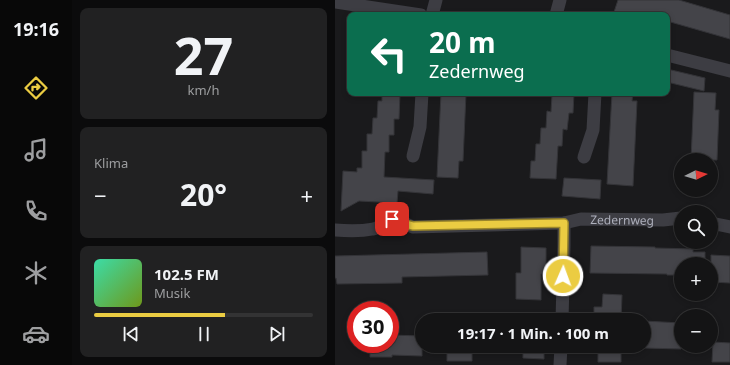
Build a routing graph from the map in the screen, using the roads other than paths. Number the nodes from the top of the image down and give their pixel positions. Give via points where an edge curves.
1 (435, 0) edge
2 (560, 0) edge
3 (335, 2) edge
4 (401, 12) edge
5 (433, 12) edge
6 (557, 12) edge
7 (670, 56) edge
8 (730, 71) edge
9 (422, 96) edge
10 (595, 96) edge
11 (413, 156) dead end
12 (584, 158) dead end
13 (674, 219) edge
14 (564, 223) junction
15 (718, 224) edge
16 (730, 227) edge
17 (335, 230) edge
18 (562, 313) edge
19 (561, 353) edge
20 (561, 365) edge

1 - 5 street
2 - 6 street
3 - 4 street
7 - 8 street
9 - 11 street via 420,127
10 - 12 street via 593,130
13 - 14 street, Zedernweg via 581,219
14 - 17 street, Zedernweg via 413,226 392,219 374,229
14 - 18 street
15 - 16 street
19 - 20 street

